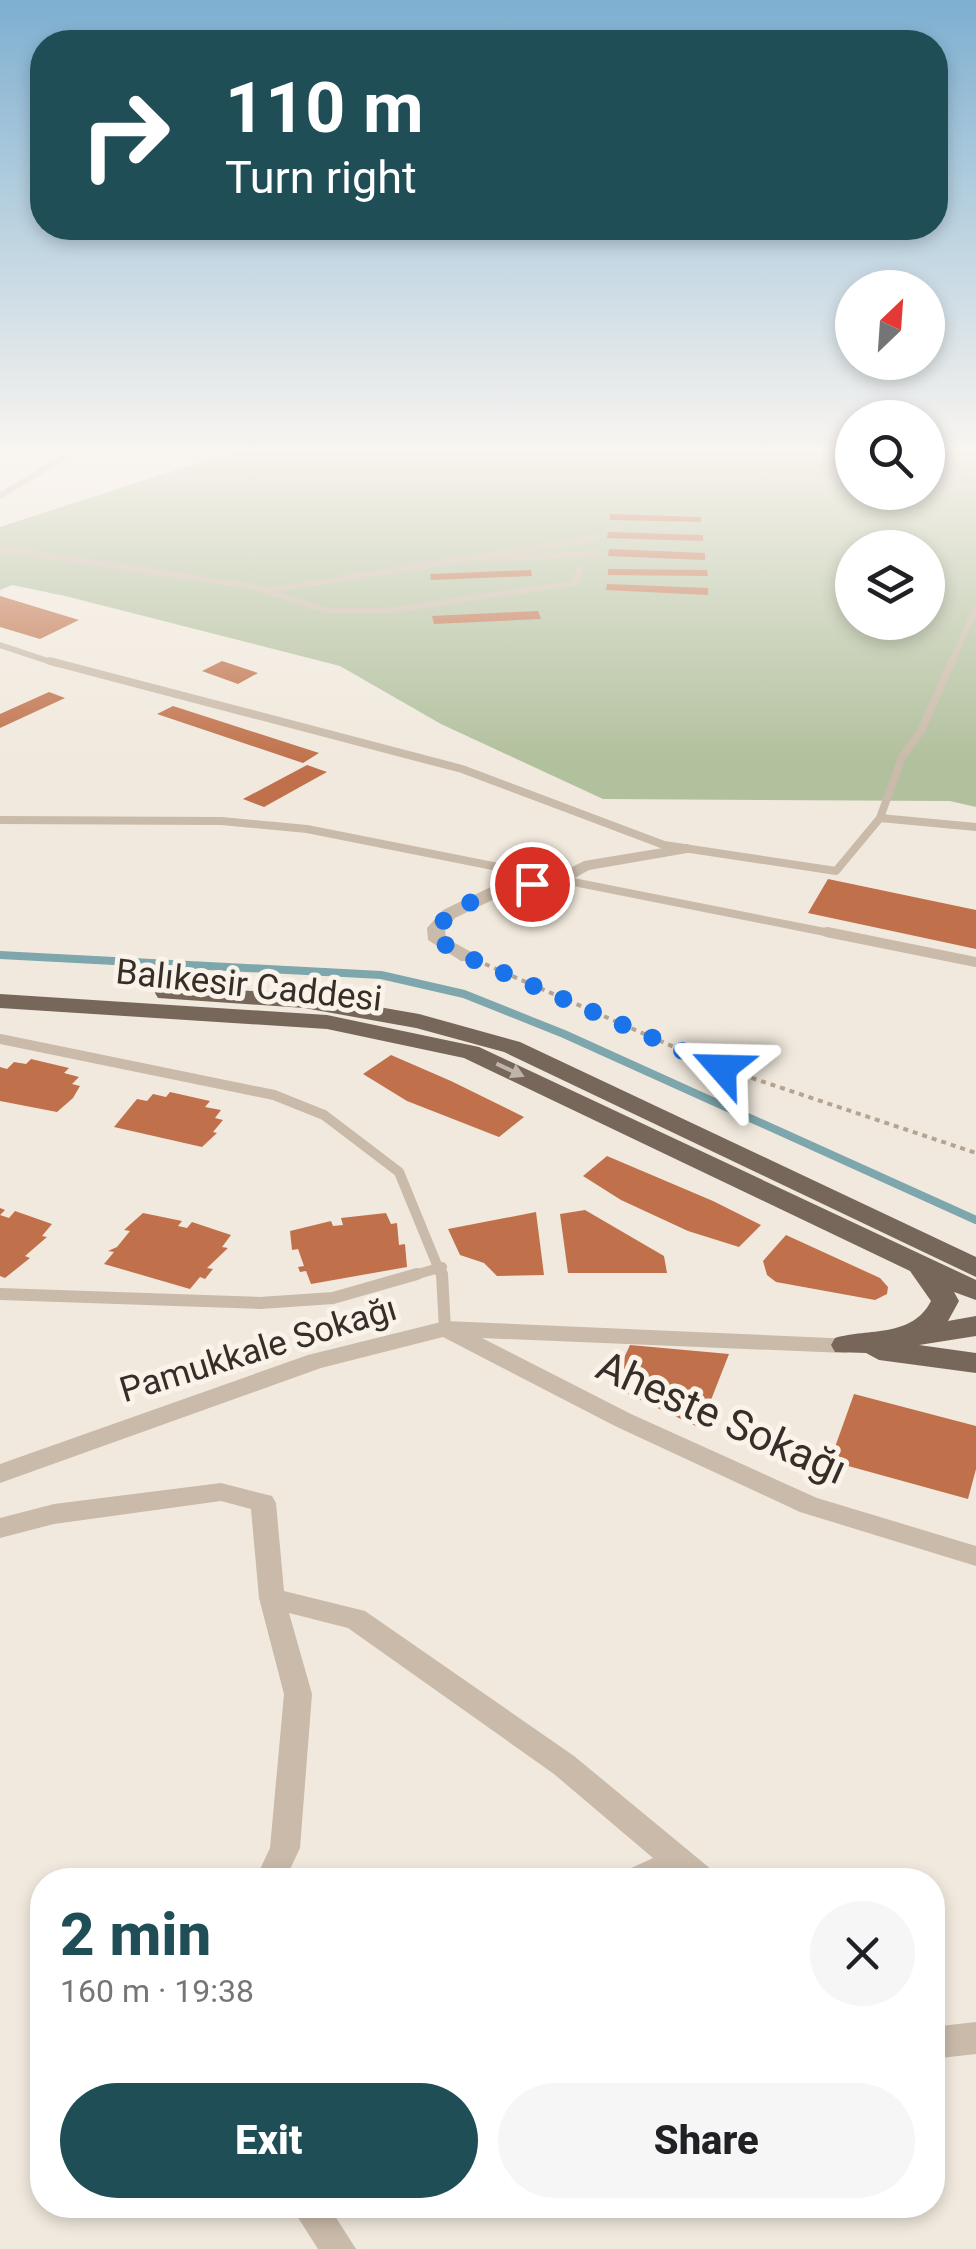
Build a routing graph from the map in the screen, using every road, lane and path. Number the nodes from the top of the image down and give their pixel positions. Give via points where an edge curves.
1 (29, 553) edge
2 (486, 553) edge
3 (598, 554) dead end
4 (451, 560) junction
5 (580, 569) dead end
6 (264, 592) junction
7 (976, 608) edge
8 (0, 645) edge
9 (880, 818) junction
10 (0, 820) edge
11 (976, 827) edge
12 (687, 849) junction
13 (558, 880) junction
14 (467, 957) joint
15 (976, 962) edge
16 (0, 983) edge
17 (0, 1001) edge
18 (0, 1038) edge
19 (976, 1153) edge
20 (912, 1257) junction
21 (442, 1267) junction
22 (976, 1268) edge
23 (976, 1292) edge
24 (0, 1294) edge
25 (976, 1326) edge
26 (445, 1329) junction
27 (845, 1345) joint
28 (919, 1346) junction
29 (976, 1353) edge
30 (976, 1363) edge
31 (0, 1474) edge
32 (0, 1528) edge
33 (976, 1556) edge
34 (272, 1598) junction
35 (276, 1868) edge
36 (686, 1868) edge
37 (976, 2038) edge
38 (945, 2042) edge
39 (317, 2218) edge
40 (339, 2249) edge

1 - 6 lane
2 - 4 lane
3 - 4 lane
4 - 6 lane via 320,576
5 - 6 lane via 574,583 546,590 384,610 328,611
7 - 9 lane via 921,732 902,757
8 - 12 lane via 462,769
9 - 11 lane
9 - 12 lane via 836,871
10 - 13 lane via 276,824
12 - 13 street via 584,866
13 - 14 street via 505,887 450,914 436,928 437,940
13 - 15 lane
14 - 19 path via 722,1068
16 - 22 main road, Balıkesir Caddesi via 304,1001 512,1046
17 -> 20 main road, Balıkesir Caddesi via 327,1022 471,1052
18 - 21 lane via 274,1095 324,1114 399,1172
20 - 23 main road, Balıkesir Caddesi
20 - 28 main road via 945,1301
21 - 24 lane via 333,1298 260,1303
21 - 26 lane
25 - 28 main road
26 - 27 street, Pamukkale Sokağı
26 - 31 street, Pamukkale Sokağı via 316,1361
26 - 33 street, Aheste Sokağı via 810,1505
27 - 28 main road
28 - 29 main road
28 - 30 main road
32 - 34 street via 54,1514 222,1492 263,1503
34 - 35 street via 298,1694 285,1848
34 - 36 street via 356,1619 564,1765
37 - 38 street
39 - 40 street

